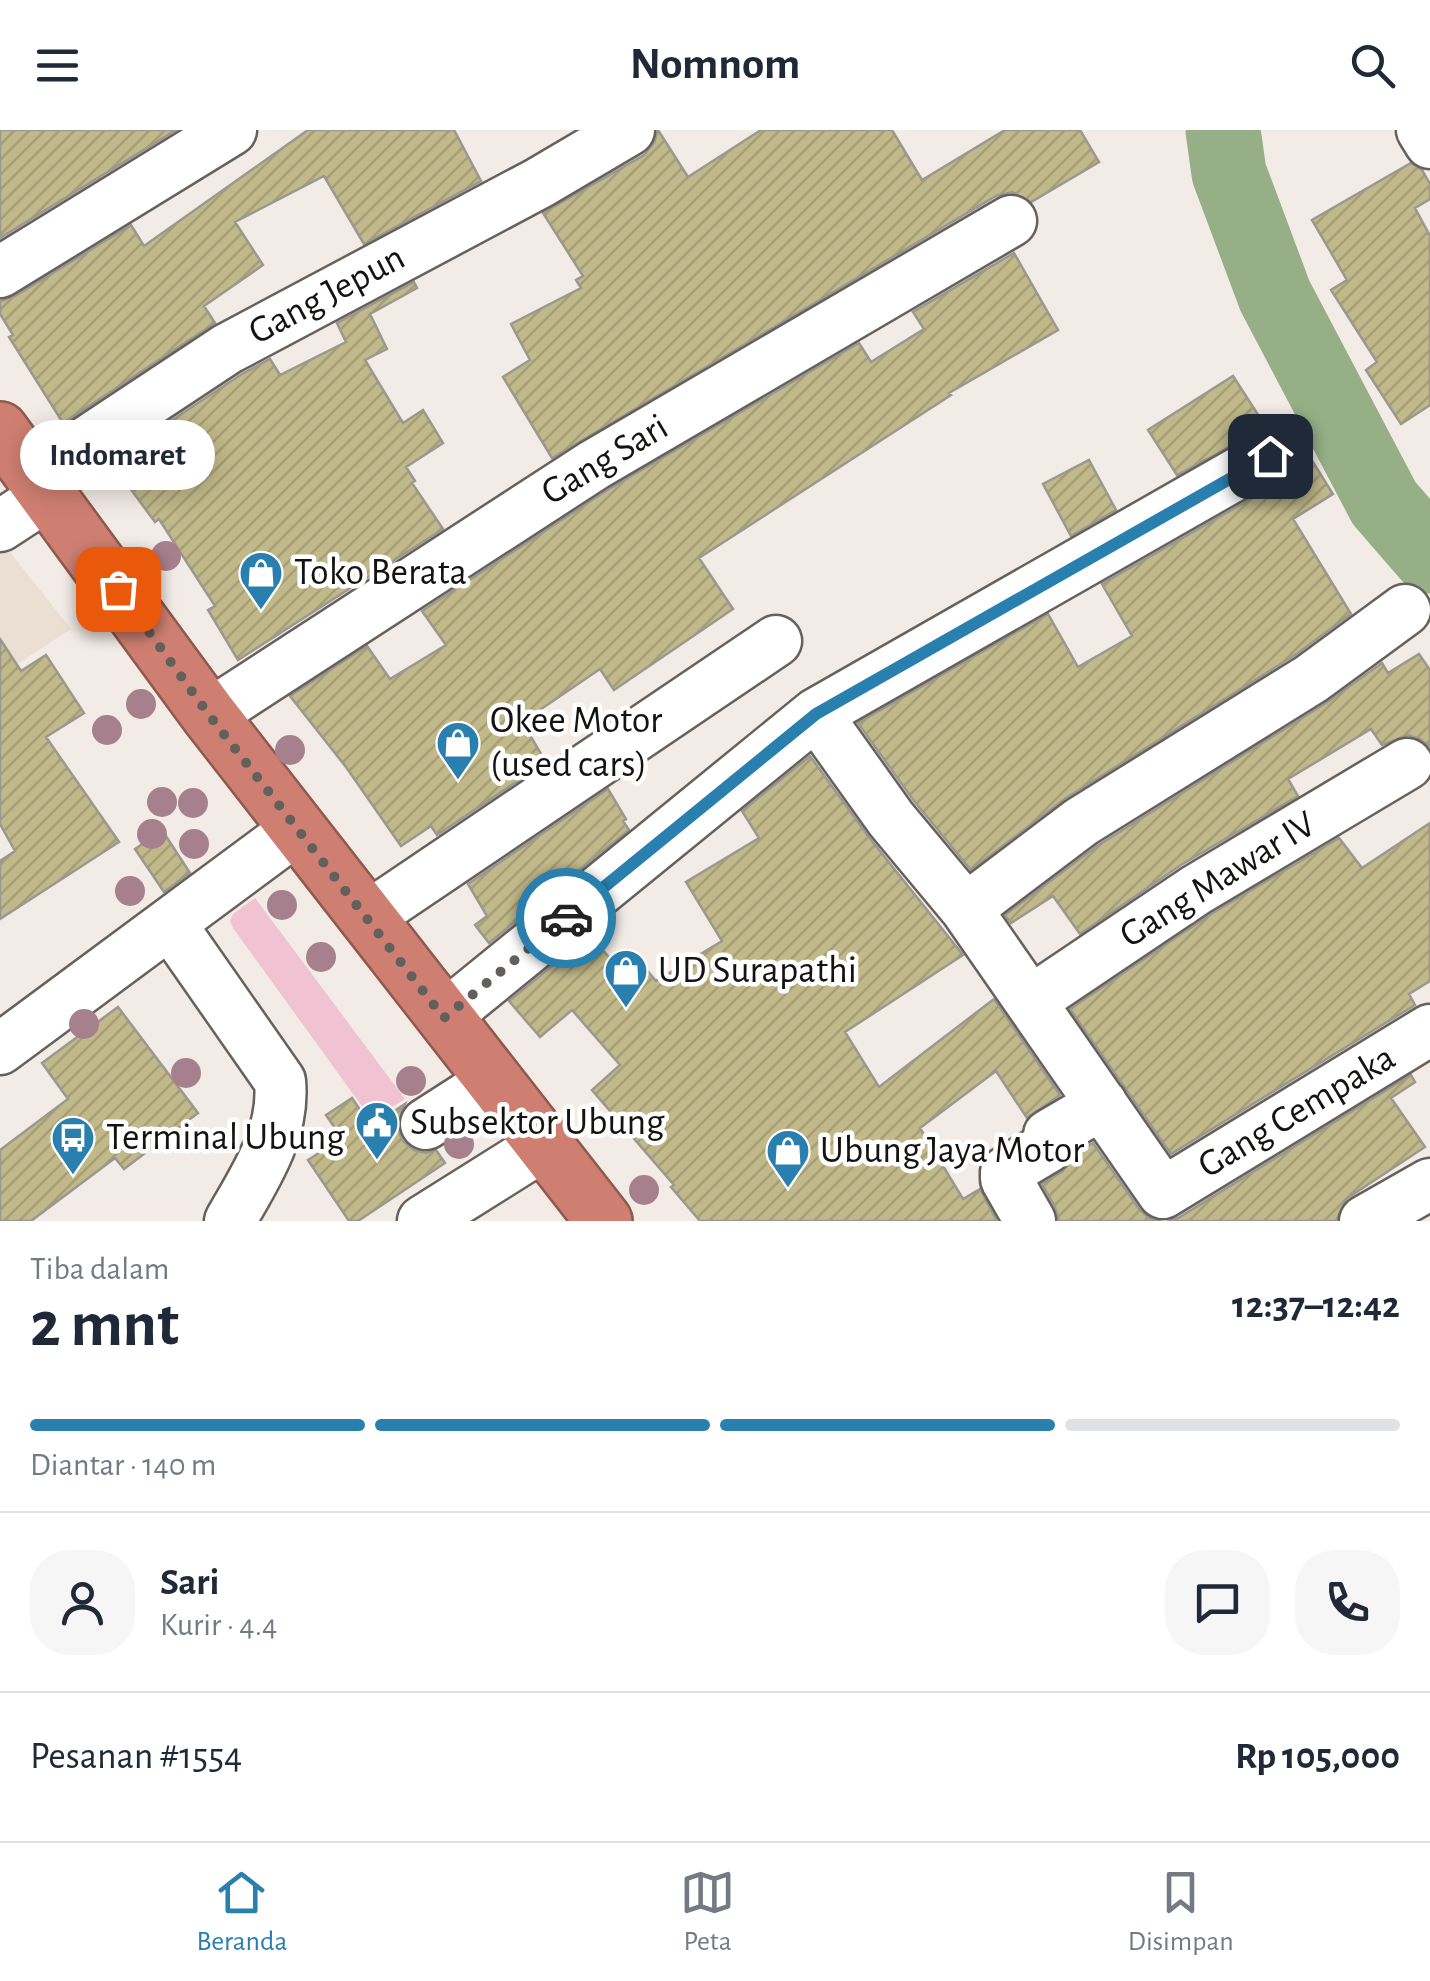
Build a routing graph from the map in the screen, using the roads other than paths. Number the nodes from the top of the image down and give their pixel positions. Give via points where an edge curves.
1 (231, 130) edge
2 (629, 130) edge
3 (1422, 130) edge
4 (1430, 143) edge
5 (1011, 221) dead end
6 (0, 272) edge
7 (0, 430) edge
8 (1270, 456) dead end
9 (42, 485) junction
10 (0, 526) edge
11 (1405, 610) dead end
12 (776, 641) dead end
13 (816, 714) junction
14 (209, 715) junction
15 (1407, 764) dead end
16 (297, 829) junction
17 (966, 909) junction
18 (366, 918) junction
19 (171, 925) junction
20 (1032, 1000) junction
21 (444, 1018) junction
22 (1430, 1030) edge
23 (0, 1050) edge
24 (493, 1081) junction
25 (1102, 1104) junction
26 (426, 1124) dead end
27 (544, 1144) junction
28 (1430, 1184) edge
29 (230, 1221) edge
30 (423, 1221) edge
31 (604, 1221) edge
32 (1030, 1221) edge
33 (1365, 1221) edge

1 - 6 street
2 - 9 street, Gang Jepun via 227,349
3 - 4 street
5 - 14 street, Gang Sari via 594,464
7 - 9 highway
8 - 13 street
9 - 10 street, Gang Jepun
9 - 14 highway
11 - 17 street via 1312,680 1080,822
12 - 18 street
13 - 17 street
13 - 21 street
14 - 16 highway
15 - 20 street, Gang Mawar IV via 1196,890
16 - 18 highway
16 - 19 street
17 - 20 street
18 - 21 highway
19 - 23 street
19 - 29 street via 280,1081 274,1139
20 - 25 street
21 - 24 highway
22 - 25 street, Gang Cempaka via 1163,1193
24 - 26 street
24 - 27 highway
25 - 32 street via 1048,1136 1048,1147 1006,1172
27 - 30 street
27 - 31 highway
28 - 33 street

